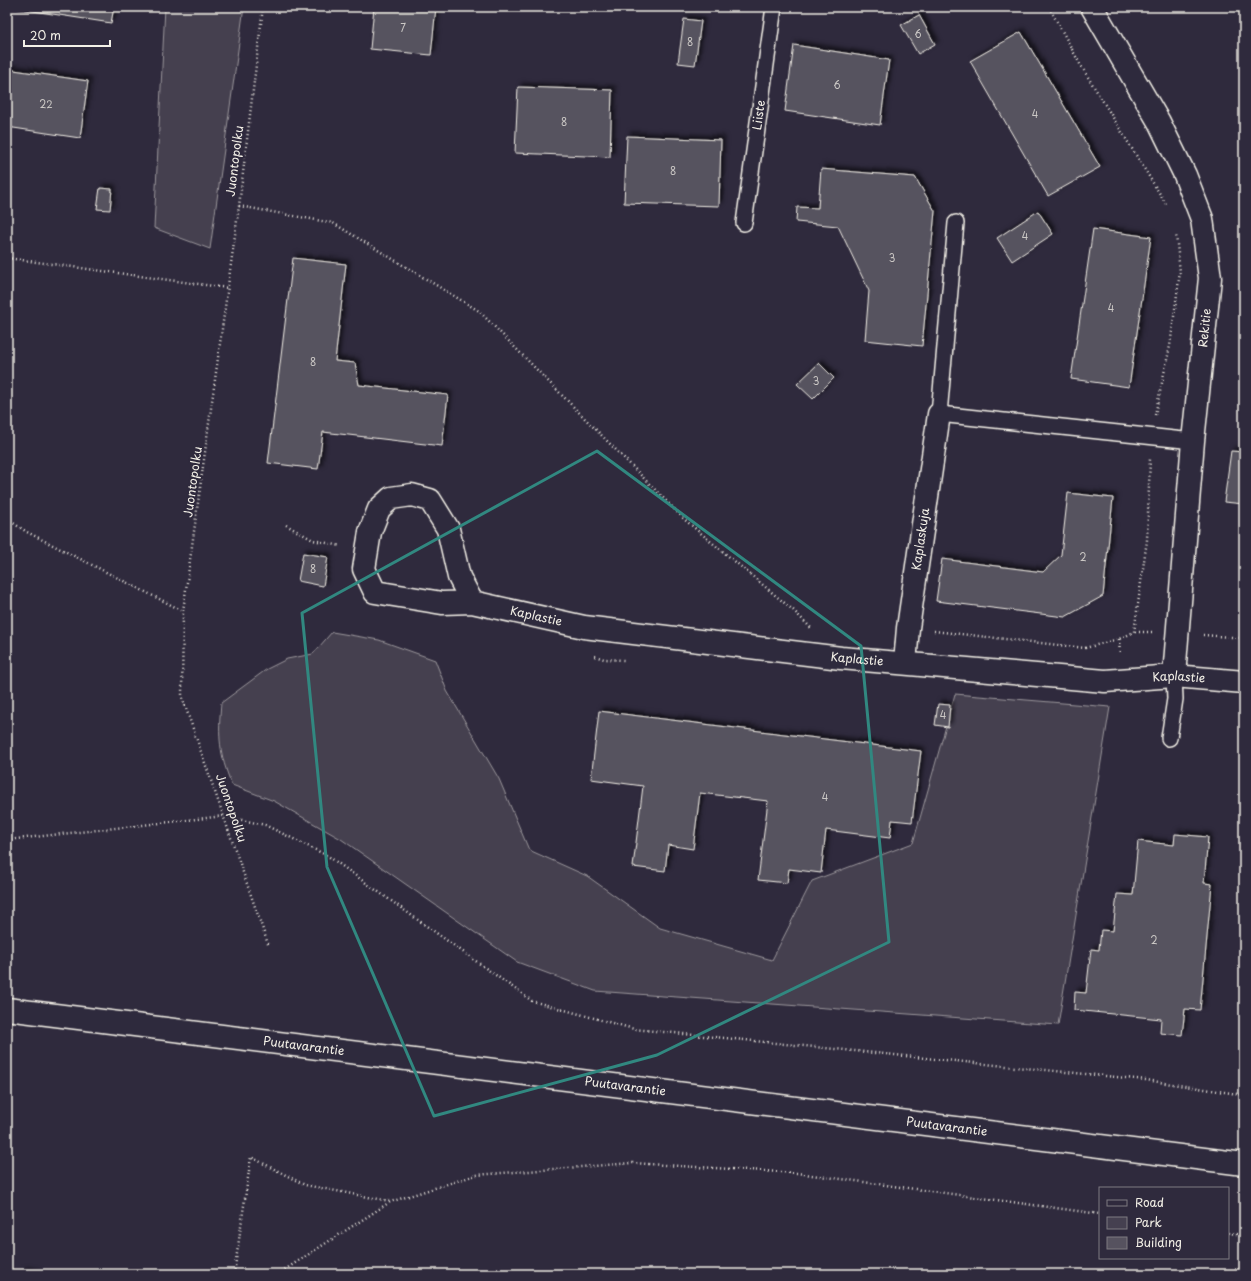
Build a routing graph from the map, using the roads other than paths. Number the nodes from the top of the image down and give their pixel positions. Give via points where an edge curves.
1 (774, 7) edge
2 (1092, 7) edge
3 (744, 223) dead end
4 (956, 223) dead end
5 (939, 414) junction
6 (1193, 441) junction
7 (472, 602) junction
8 (905, 663) junction
9 (1174, 676) junction
10 (1244, 682) edge
11 (1169, 738) dead end
12 (7, 1009) edge
13 (1244, 1164) edge

1 - 3 lane, Liiste
2 - 6 street, Rekitie via 1160,122 1202,219 1210,278
4 - 5 lane
5 - 6 lane
5 - 8 street, Kaplaskuja
6 - 9 street, Rekitie
7 - 7 street, Kaplastie via 442,603 375,592 364,570 370,532 379,509 391,498 412,495 430,500 448,529 459,577
7 - 8 street, Kaplastie via 584,627 841,658
8 - 9 street, Kaplastie via 1105,681
9 - 10 street, Kaplastie
9 - 11 lane via 1175,699
12 - 13 street, Puutavarantie

